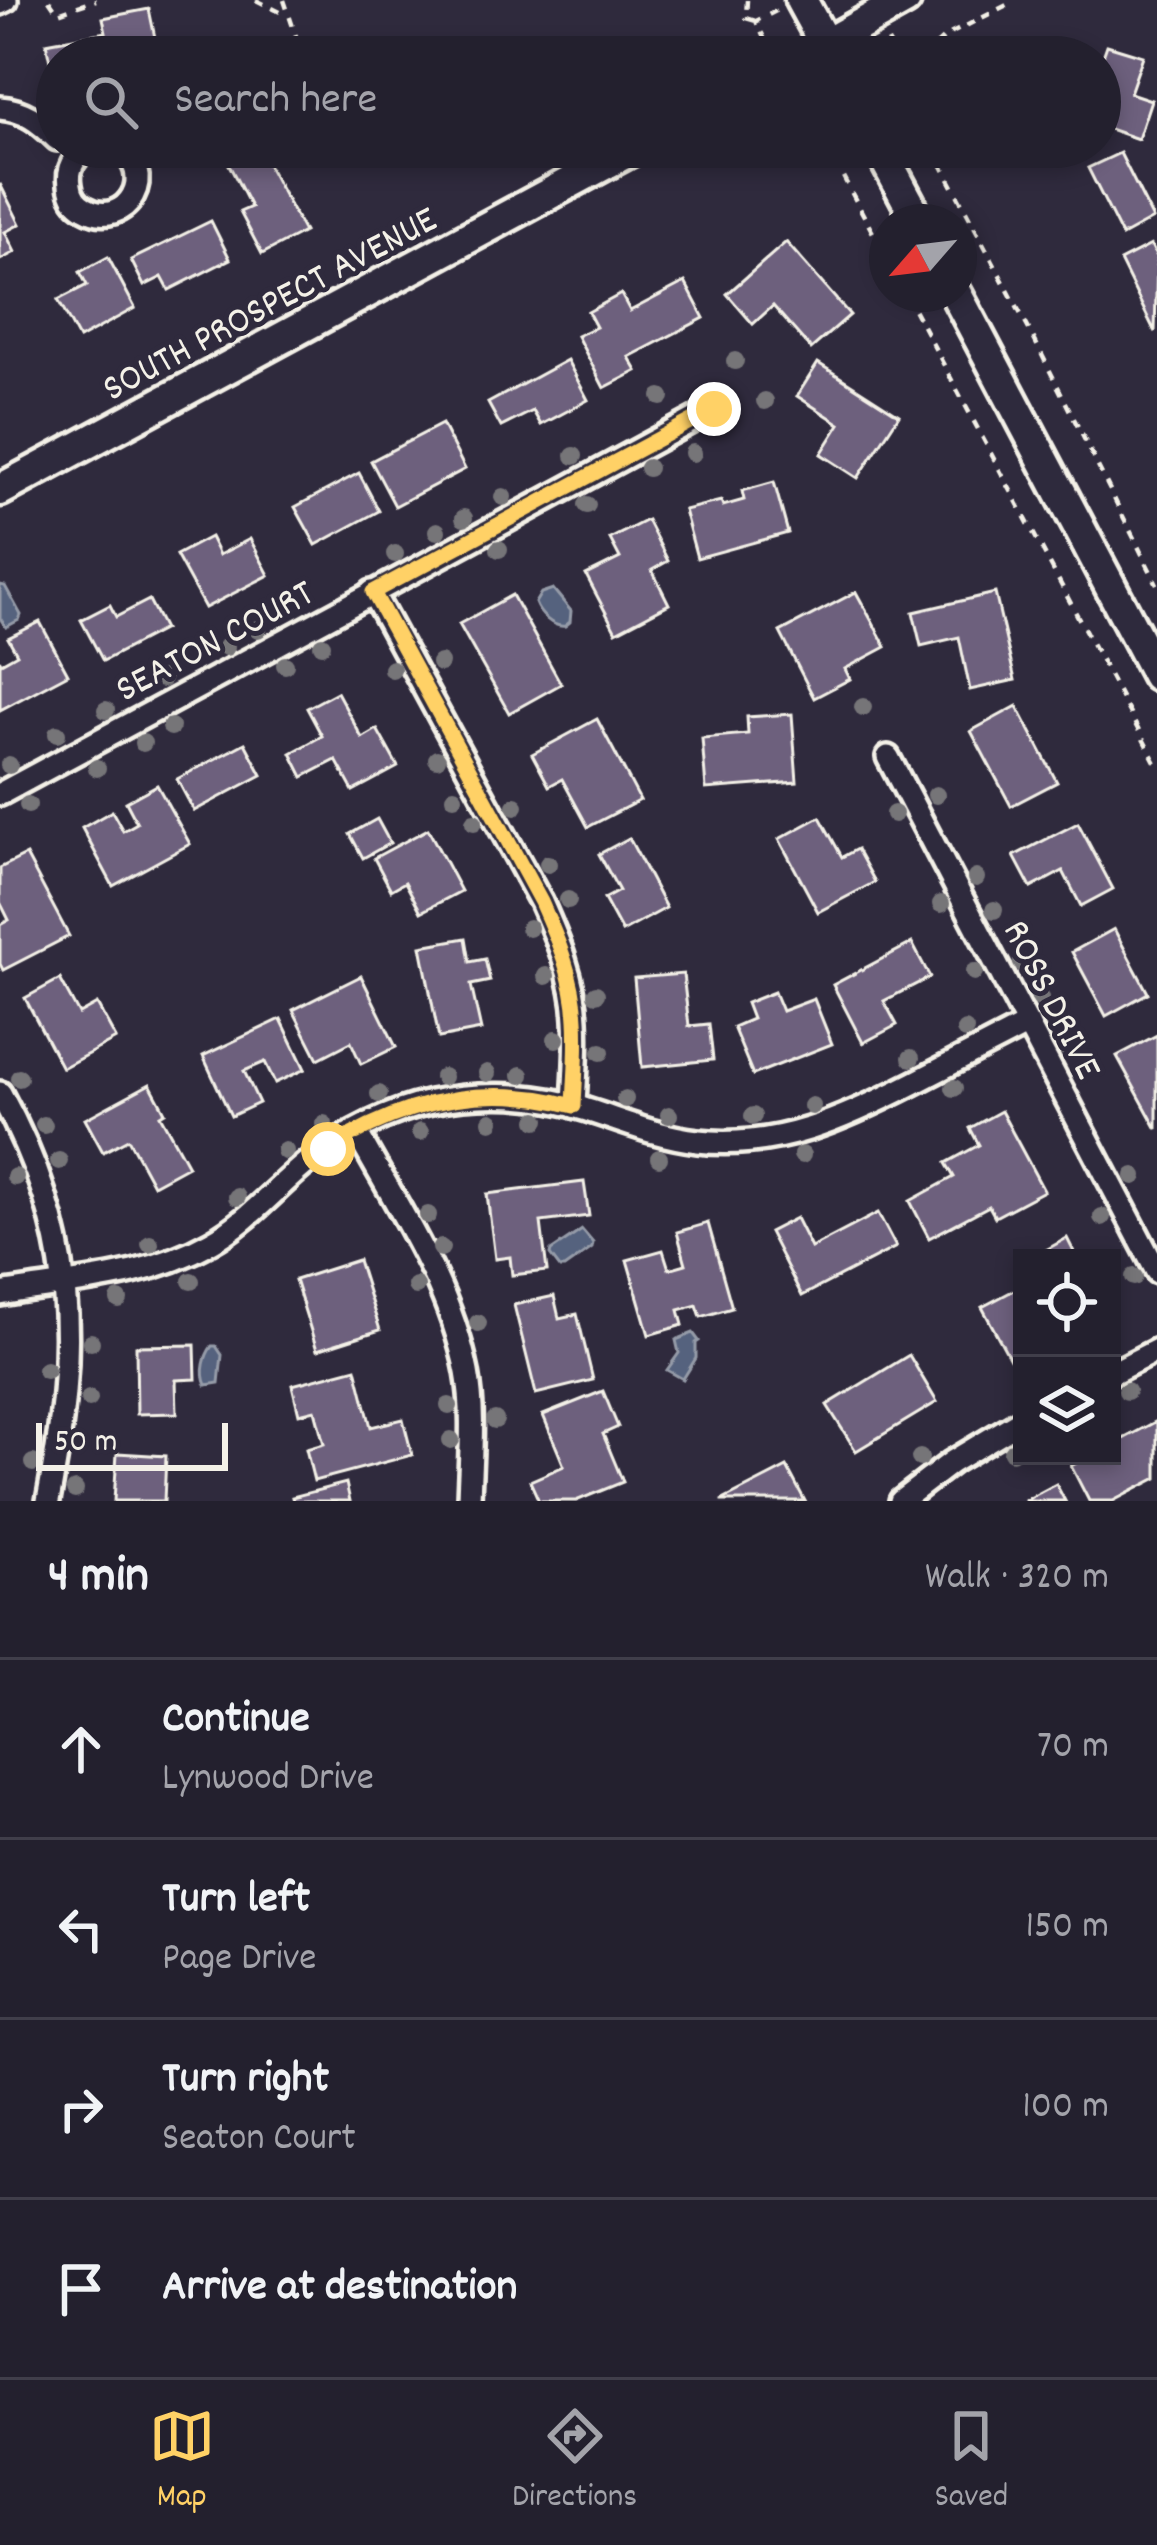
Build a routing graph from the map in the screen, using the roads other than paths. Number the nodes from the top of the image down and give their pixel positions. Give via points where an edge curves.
1 (905, 0) edge
2 (789, 5) edge
3 (809, 36) edge
4 (847, 36) edge
5 (0, 108) edge
6 (36, 118) edge
7 (70, 168) edge
8 (136, 168) edge
9 (596, 168) edge
10 (890, 168) edge
11 (909, 204) edge
12 (965, 312) edge
13 (714, 409) dead end
14 (0, 490) edge
15 (373, 592) junction
16 (1157, 675) edge
17 (888, 757) dead end
18 (0, 794) edge
19 (1028, 1024) junction
20 (0, 1093) edge
21 (574, 1106) junction
22 (356, 1131) junction
23 (1157, 1272) edge
24 (65, 1285) junction
25 (0, 1294) edge
26 (1157, 1350) edge
27 (1121, 1368) edge
28 (1013, 1425) edge
29 (48, 1501) edge
30 (469, 1501) edge
31 (902, 1501) edge

1 - 4 main road
2 - 3 main road
5 - 6 street
7 - 8 street via 71,194 103,214 134,195
9 - 14 main road, SOUTH PROSPECT AVENUE
10 - 11 main road
12 - 16 main road
13 - 15 street, SEATON COURT
15 - 18 street, SEATON COURT
15 - 21 street via 560,944 576,1020
17 - 19 street, ROSS DRIVE
19 - 21 street via 862,1110 781,1138 700,1142
19 - 23 street, ROSS DRIVE
20 - 24 street via 49,1204
21 - 22 street via 477,1096 431,1102
22 - 24 street via 216,1240 149,1270
22 - 30 street via 440,1284 458,1334 472,1413
24 - 25 street
24 - 29 street via 67,1381
26 - 27 street
28 - 31 street

